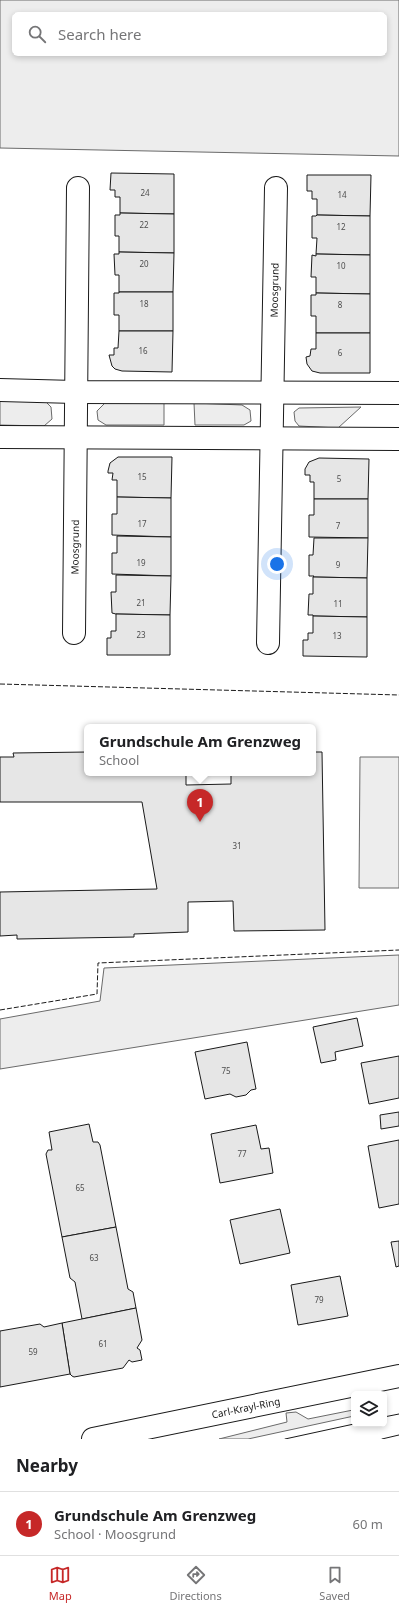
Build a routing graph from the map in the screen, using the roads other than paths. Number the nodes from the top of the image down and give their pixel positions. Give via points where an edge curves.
1 (78, 188) dead end
2 (276, 188) dead end
3 (0, 390) edge
4 (75, 392) junction
5 (272, 393) junction
6 (399, 393) edge
7 (0, 437) edge
8 (75, 438) junction
9 (271, 438) junction
10 (399, 440) edge
11 (74, 633) dead end
12 (268, 643) dead end
13 (399, 1376) edge
14 (93, 1439) edge

1 - 4 street, Moosgrund
2 - 5 street, Moosgrund
3 - 4 street
4 - 5 street
4 - 8 street, Moosgrund
5 - 6 street
5 - 9 street, Moosgrund
7 - 8 street
8 - 9 street
8 - 11 street, Moosgrund
9 - 10 street
9 - 12 street, Moosgrund
13 - 14 street, Carl-Krayl-Ring

